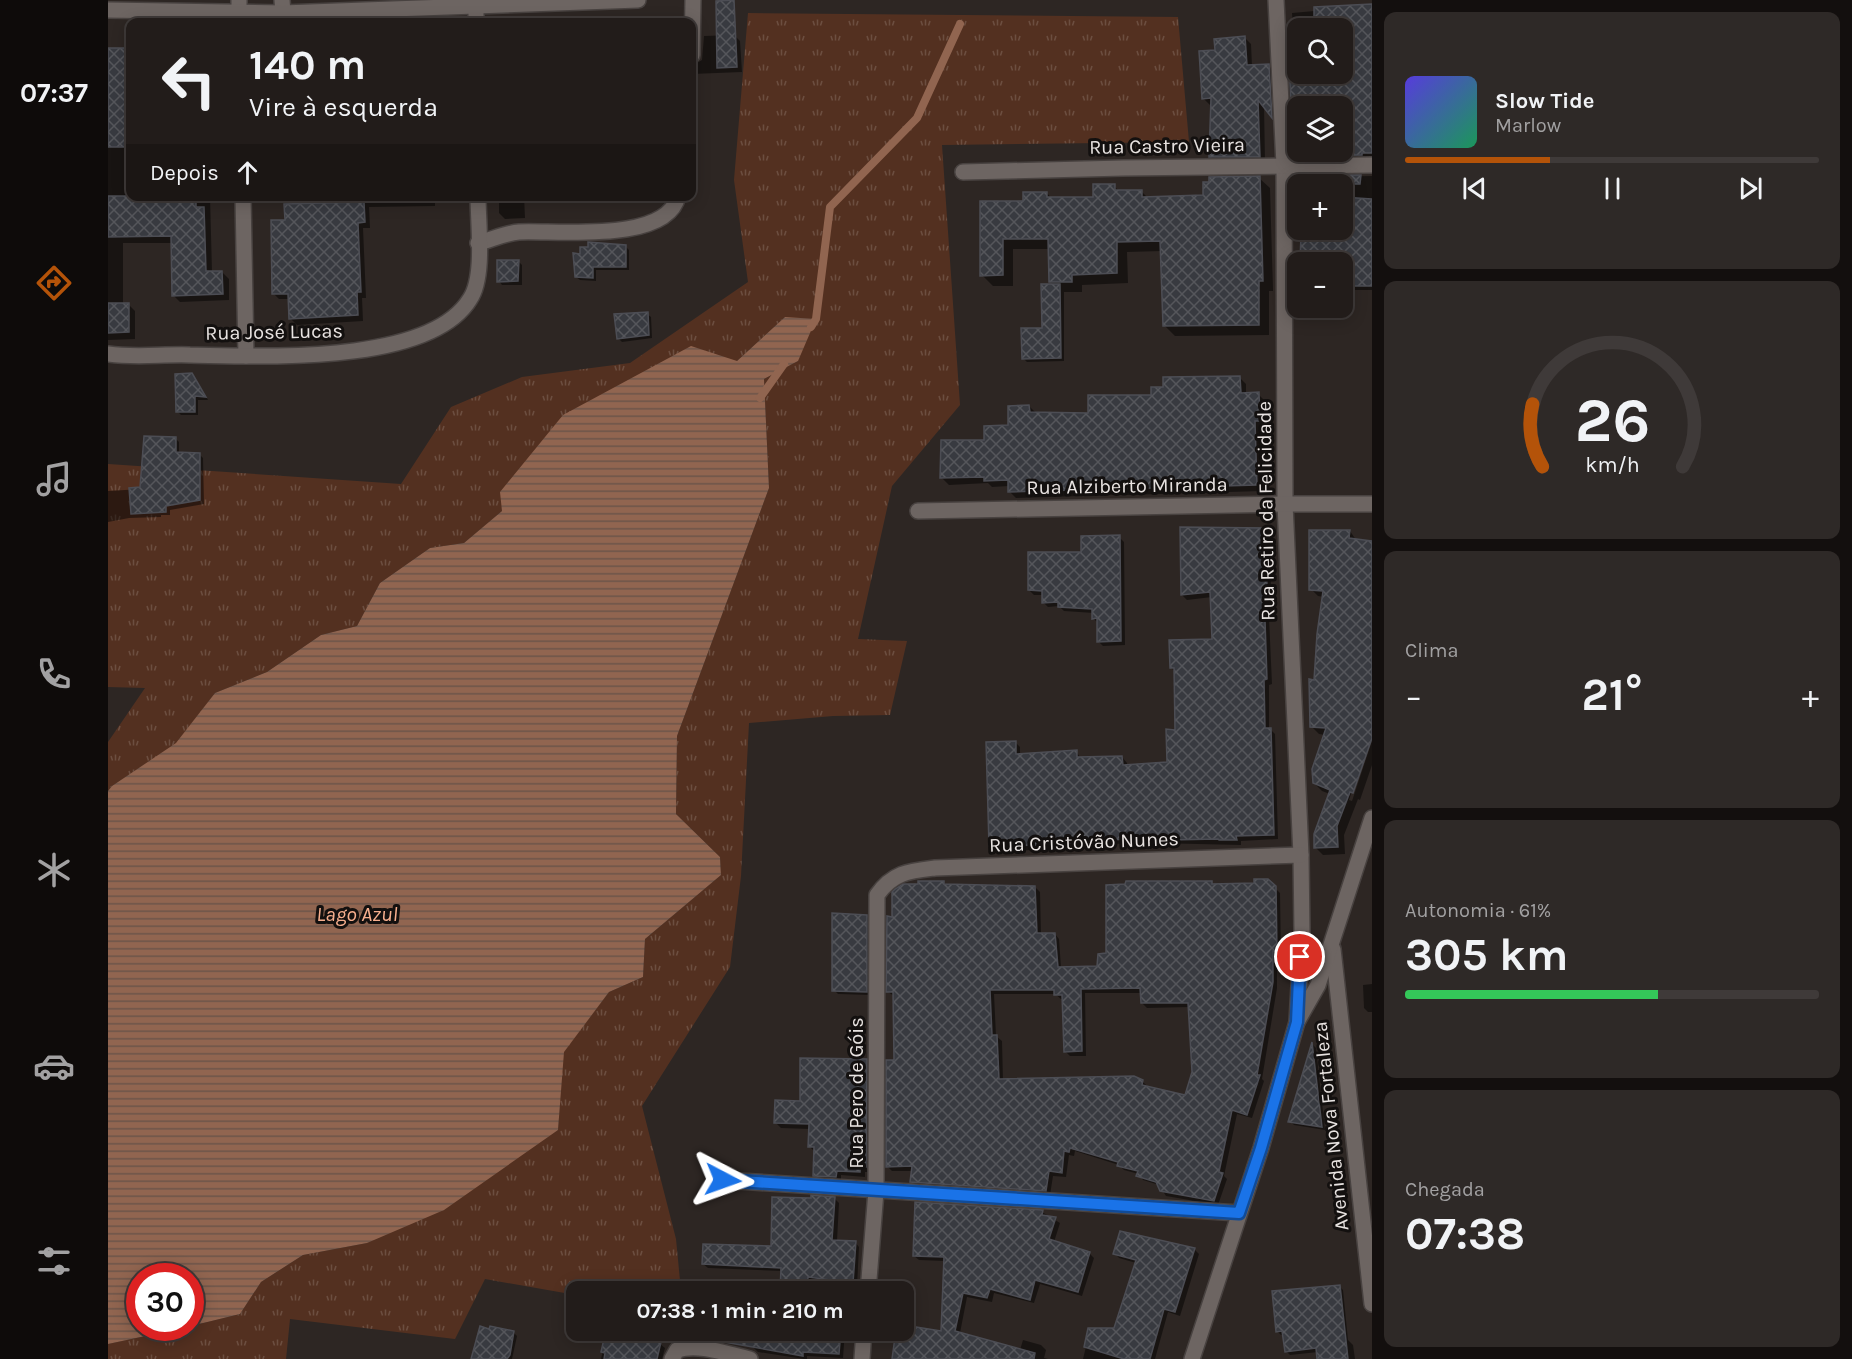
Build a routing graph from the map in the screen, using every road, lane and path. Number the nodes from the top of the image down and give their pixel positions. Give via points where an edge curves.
1 (638, 0) edge
2 (693, 0) edge
3 (1276, 0) edge
4 (576, 1) edge
5 (283, 6) edge
6 (476, 6) junction
7 (108, 10) edge
8 (239, 12) edge
9 (476, 18) edge
10 (693, 18) edge
11 (1284, 165) junction
12 (1372, 165) edge
13 (963, 172) dead end
14 (243, 201) edge
15 (478, 201) edge
16 (676, 201) edge
17 (478, 243) junction
18 (108, 354) edge
19 (246, 356) junction
20 (1285, 504) junction
21 (1372, 504) edge
22 (918, 512) dead end
23 (1372, 818) edge
24 (1301, 855) junction
25 (877, 895) joint
26 (1332, 943) junction
27 (1297, 1022) junction
28 (723, 1180) dead end
29 (876, 1191) junction
30 (1239, 1213) junction
31 (869, 1281) edge
32 (1372, 1304) edge
33 (863, 1341) edge
34 (672, 1358) edge
35 (750, 1359) edge
36 (862, 1359) edge
37 (1192, 1359) edge

1 - 4 street
2 - 10 street
3 - 11 street, Rua Retiro da Felicidade
4 - 6 street
5 - 6 street
5 - 8 street
6 - 9 street
7 - 8 street
11 - 12 street, Rua Castro Vieira
11 - 13 street, Rua Castro Vieira
11 - 20 street, Rua Retiro da Felicidade
14 - 19 street
15 - 17 street
16 - 17 street via 662,218 620,230 516,232
17 - 19 street, Rua José Lucas via 477,284 466,306 418,337 334,354
18 - 19 street, Rua José Lucas
20 - 21 street, Rua Alziberto Miranda
20 - 22 street, Rua Alziberto Miranda
20 - 24 street, Rua Retiro da Felicidade
23 - 26 street
24 - 25 street, Rua Cristóvão Nunes via 935,868 892,878
24 - 27 street, Rua Retiro da Felicidade
25 - 29 street, Rua Pero de Góis
26 - 27 street via 1318,985
26 - 32 street, Avenida Nova Fortaleza
27 - 30 street
28 - 29 street
29 - 30 street
29 - 31 street, Rua Pero de Góis
30 - 37 street
33 - 36 street
34 - 35 street via 677,1350 695,1347

